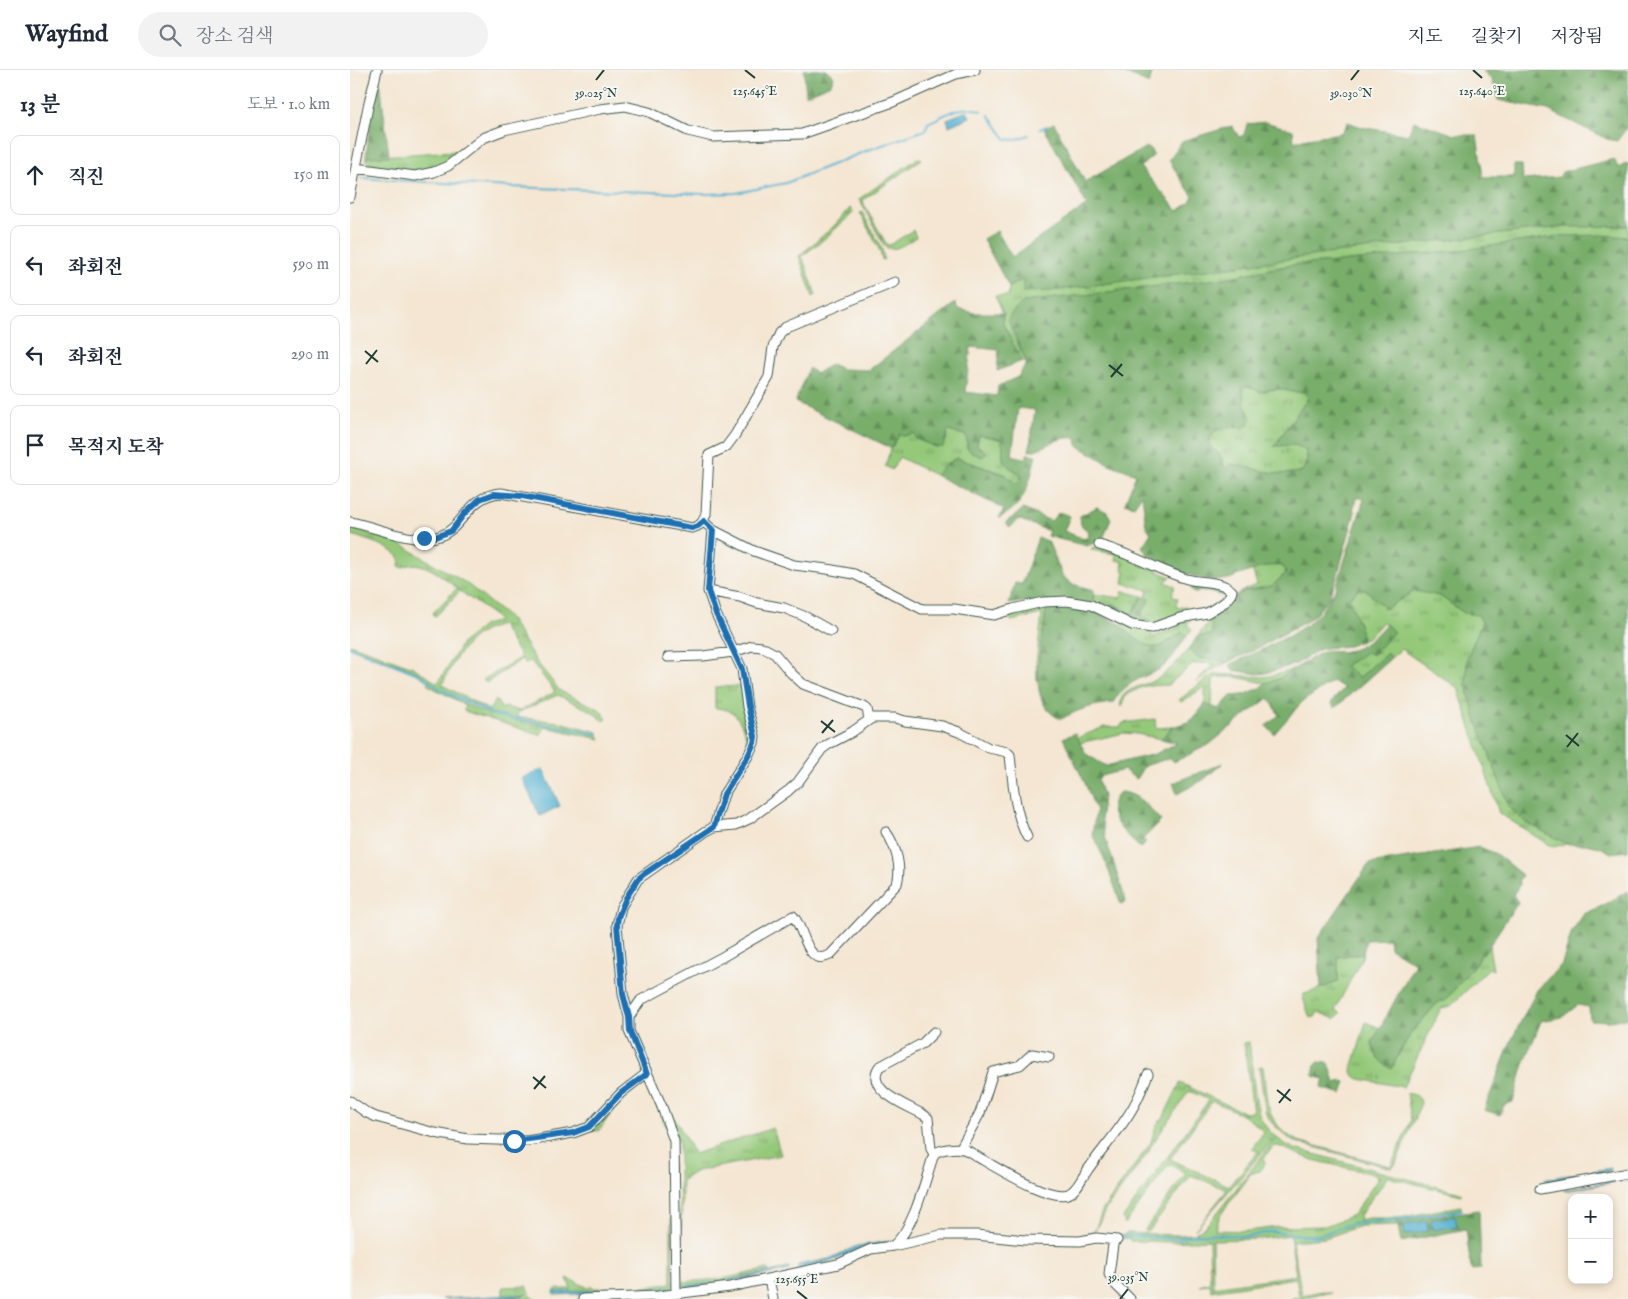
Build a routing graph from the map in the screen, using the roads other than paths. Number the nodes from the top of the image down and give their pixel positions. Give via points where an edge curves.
1 (378, 70) edge
2 (976, 70) edge
3 (356, 168) junction
4 (350, 197) edge
5 (895, 282) dead end
6 (704, 521) junction
7 (350, 522) edge
8 (713, 530) junction
9 (1099, 545) dead end
10 (708, 591) junction
11 (831, 631) dead end
12 (733, 652) junction
13 (668, 657) dead end
14 (869, 719) junction
15 (714, 827) junction
16 (886, 832) dead end
17 (1027, 837) dead end
18 (629, 1017) junction
19 (934, 1032) dead end
20 (1049, 1057) dead end
21 (647, 1074) junction
22 (1148, 1074) dead end
23 (350, 1101) edge
24 (960, 1149) junction
25 (934, 1154) junction
26 (1628, 1173) edge
27 (1540, 1189) dead end
28 (893, 1246) junction
29 (769, 1279) junction
30 (676, 1293) junction
31 (583, 1299) edge
32 (773, 1299) edge
33 (1130, 1299) edge

1 - 3 street
2 - 3 street via 956,74 893,102 802,134 713,137 688,131 649,112 625,106 504,130 482,138 448,166 434,172 414,176
3 - 4 street
5 - 6 street via 786,327 779,333 773,347 769,377 730,444 710,456
6 - 7 street via 692,528 494,494 480,499 451,531 435,537 410,537
6 - 8 street
8 - 9 street via 754,552 794,565 854,574 922,609 954,609 994,615 1043,602 1067,601 1091,605 1132,626 1152,628 1207,613 1225,602 1231,594 1229,588 1221,585 1189,580
8 - 10 street
10 - 11 street via 784,608
10 - 12 street
12 - 13 street
12 - 14 street via 752,646 766,648 803,684 864,707
12 - 15 street via 742,669 754,739 724,794
14 - 15 street via 822,749 798,782 749,819 736,826
14 - 17 street via 932,724 959,732 989,748 1007,752 1022,827
15 - 18 street via 638,879 621,907 617,925 618,946
16 - 18 street via 895,847 897,884 830,955 818,958 811,953 793,916 641,1000
18 - 21 street via 630,1031
19 - 25 street via 923,1043 879,1067 876,1076 885,1094 928,1118
20 - 24 street via 1032,1054 1020,1065 992,1072 980,1113
21 - 23 street via 621,1093 589,1127 527,1141 468,1139 435,1133 376,1117
21 - 30 street via 675,1146
22 - 24 street via 1126,1118 1078,1186 1068,1194 1042,1190
24 - 25 street
25 - 28 street via 911,1218
26 - 27 street
28 - 29 street via 871,1249 838,1264
28 - 33 street via 941,1235 1024,1240 1080,1241 1096,1238 1115,1242 1109,1274
29 - 30 street via 716,1290
29 - 32 street
30 - 31 street

